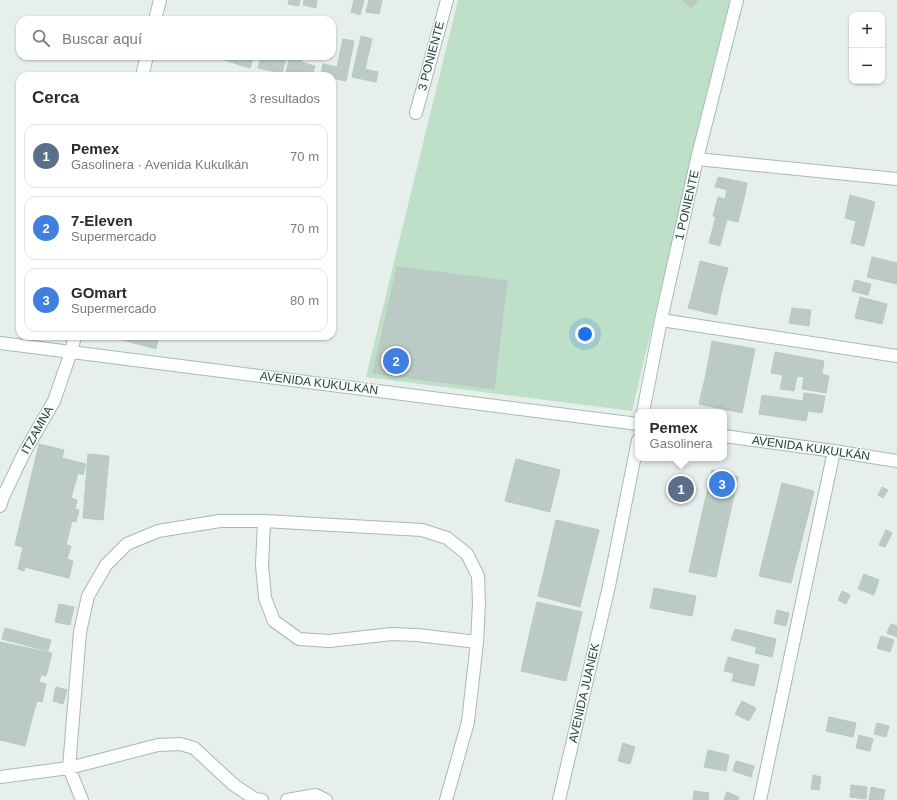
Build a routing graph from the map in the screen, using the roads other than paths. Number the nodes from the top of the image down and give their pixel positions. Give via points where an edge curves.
1 (160, 0) edge
2 (447, 0) edge
3 (737, 0) edge
4 (157, 16) edge
5 (146, 60) edge
6 (143, 72) edge
7 (416, 113) dead end
8 (697, 159) junction
9 (897, 179) edge
10 (661, 320) junction
11 (74, 340) edge
12 (0, 343) edge
13 (71, 352) junction
14 (897, 356) edge
15 (644, 409) edge
16 (635, 424) edge
17 (727, 436) edge
18 (834, 450) junction
19 (635, 455) edge
20 (897, 461) edge
21 (0, 506) edge
22 (264, 521) junction
23 (477, 642) junction
24 (69, 768) junction
25 (0, 777) edge
26 (82, 800) edge
27 (262, 800) edge
28 (288, 800) edge
29 (326, 800) edge
30 (446, 800) edge
31 (559, 800) edge
32 (760, 800) edge

1 - 4 street
2 - 7 street, 3 PONIENTE
3 - 8 street, 1 PONIENTE
5 - 6 street
8 - 9 street
8 - 10 street, 1 PONIENTE
10 - 14 street
10 - 15 street, 1 PONIENTE
11 - 13 street, ITZAMNA
12 - 13 street, AVENIDA KUKULKÁN
13 - 16 street, AVENIDA KUKULKÁN
13 - 21 street, ITZAMNA via 54,400 24,453
17 - 18 street, AVENIDA KUKULKÁN
18 - 20 street, AVENIDA KUKULKÁN
18 - 32 street
19 - 31 street, AVENIDA JUANEK via 609,586
22 - 23 street via 422,530 447,538 467,554 478,576
22 - 23 street via 262,565 265,598 274,621 299,639 329,641 392,634
22 - 24 street via 220,521 158,531 127,544 106,565 88,596 80,632
23 - 30 street via 468,722
24 - 25 street
24 - 26 street
24 - 27 street via 158,745 180,744 194,748 234,785 255,799
28 - 29 street via 316,796

